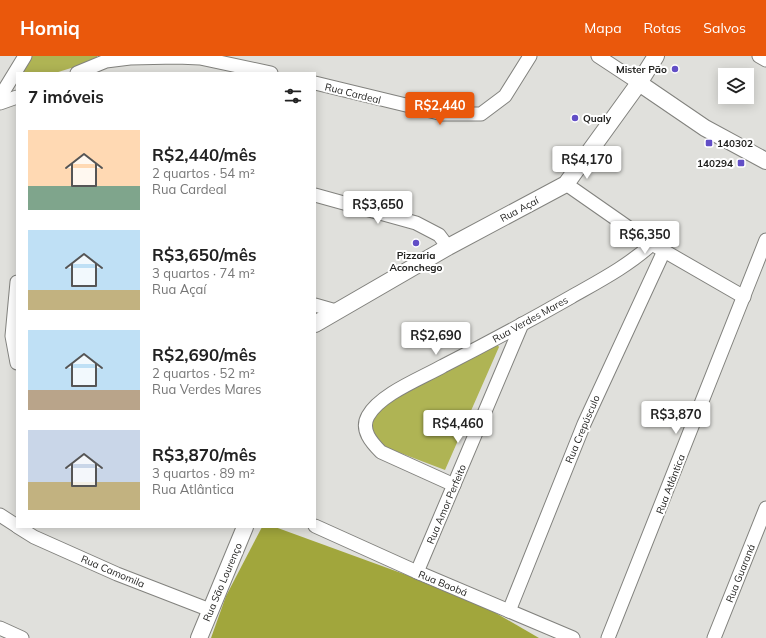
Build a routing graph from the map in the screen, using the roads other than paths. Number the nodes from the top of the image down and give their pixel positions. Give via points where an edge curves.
1 (25, 56) edge
2 (530, 56) edge
3 (598, 56) edge
4 (656, 56) edge
5 (758, 56) edge
6 (105, 58) edge
7 (766, 60) edge
8 (240, 69) edge
9 (79, 72) edge
10 (263, 72) edge
11 (316, 83) edge
12 (639, 83) junction
13 (0, 97) edge
14 (16, 97) edge
15 (0, 103) edge
16 (766, 161) edge
17 (566, 184) junction
18 (316, 195) edge
19 (766, 240) edge
20 (652, 244) junction
21 (448, 247) junction
22 (664, 251) junction
23 (16, 293) edge
24 (744, 297) junction
25 (316, 305) edge
26 (336, 311) junction
27 (316, 323) edge
28 (522, 324) junction
29 (16, 358) edge
30 (454, 486) junction
31 (766, 508) edge
32 (0, 515) edge
33 (16, 526) edge
34 (316, 526) edge
35 (22, 528) edge
36 (245, 528) edge
37 (36, 532) edge
38 (417, 572) junction
39 (210, 610) junction
40 (510, 611) junction
41 (0, 628) edge
42 (22, 638) edge
43 (200, 638) edge
44 (573, 638) edge
45 (608, 638) edge
46 (714, 638) edge

1 - 13 street
2 - 11 street, Rua Cardeal via 505,96 481,114 443,114
3 - 12 street
4 - 12 street, Rua Açaí
5 - 7 street
6 - 8 street via 200,58
6 - 9 street
8 - 10 street
12 - 16 street via 705,128
12 - 17 street, Rua Açaí
14 - 15 street
17 - 20 street
17 - 21 street, Rua Açaí
18 - 21 street via 416,223 440,235
19 - 24 street, Rua Atlântica
20 - 22 street
20 - 28 street, Rua Verdes Mares via 625,266
21 - 26 street
22 - 24 street
22 - 40 street, Rua Crepúsculo via 584,424
23 - 29 street via 12,336
24 - 45 street, Rua Atlântica
25 - 26 street
26 - 27 street
28 - 30 street, Rua Amor Perfeito
28 - 30 street, Rua Verdes Mares via 396,392 372,410 367,417 366,433 372,444 381,452
30 - 38 street, Rua Amor Perfeito
31 - 46 street, Rua Guaraná
32 - 33 street, Rua Camomila
34 - 38 street, Rua Baobá
35 - 37 street, Rua Camomila
36 - 39 street, Rua São Lourenço
37 - 39 street, Rua Camomila via 117,574
38 - 40 street, Rua Baobá
39 - 43 street, Rua São Lourenço
40 - 44 street, Rua Baobá
41 - 42 street

